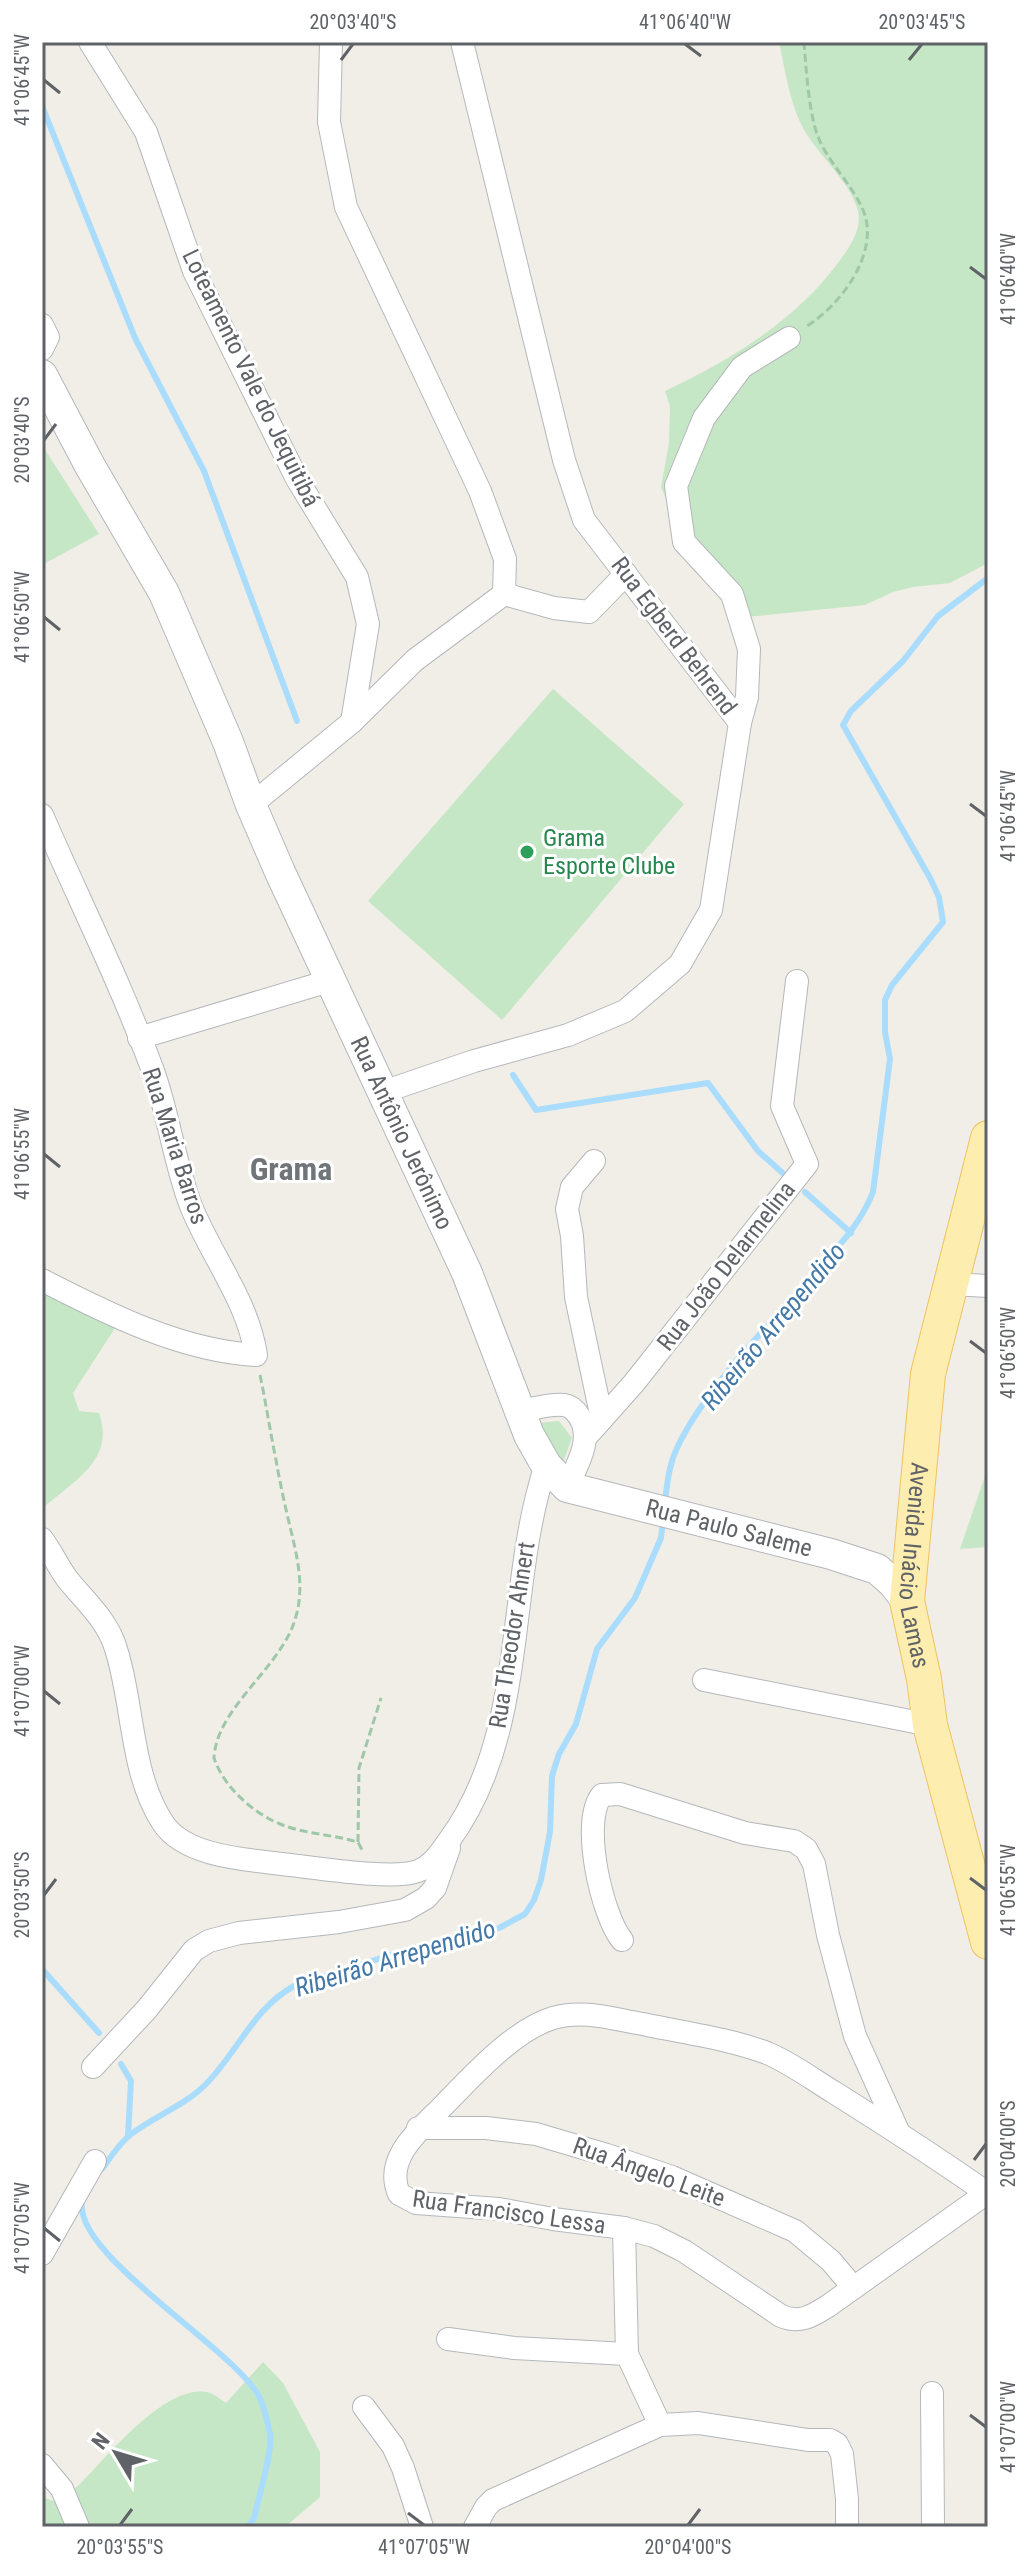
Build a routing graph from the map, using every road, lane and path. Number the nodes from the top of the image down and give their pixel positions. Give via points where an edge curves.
1 (90, 42) edge
2 (331, 42) edge
3 (462, 42) edge
4 (804, 42) edge
5 (42, 325) edge
6 (789, 338) joint
7 (42, 349) edge
8 (42, 375) edge
9 (626, 574) junction
10 (504, 594) junction
11 (352, 722) junction
12 (740, 723) junction
13 (251, 805) junction
14 (42, 815) edge
15 (329, 981) junction
16 (797, 981) dead end
17 (139, 1038) junction
18 (383, 1092) junction
19 (988, 1138) edge
20 (594, 1161) dead end
21 (42, 1280) edge
22 (951, 1284) junction
23 (988, 1286) edge
24 (256, 1355) junction
25 (520, 1411) junction
26 (602, 1419) junction
27 (585, 1438) junction
28 (546, 1465) junction
29 (567, 1487) junction
30 (42, 1539) edge
31 (907, 1601) junction
32 (704, 1680) dead end
33 (381, 1698) dead end
34 (930, 1725) junction
35 (450, 1840) junction
36 (358, 1842) junction
37 (366, 1874) junction
38 (980, 1881) edge
39 (622, 1940) dead end
40 (988, 1942) edge
41 (93, 2067) dead end
42 (898, 2132) junction
43 (412, 2137) junction
44 (95, 2161) dead end
45 (987, 2193) edge
46 (624, 2228) junction
47 (42, 2254) edge
48 (852, 2286) junction
49 (448, 2339) dead end
50 (627, 2354) junction
51 (932, 2393) dead end
52 (364, 2407) dead end
53 (660, 2425) junction
54 (42, 2465) edge
55 (78, 2527) edge
56 (422, 2527) edge
57 (475, 2527) edge
58 (847, 2527) edge
59 (933, 2527) edge

1 - 11 street, Loteamento Vale do Jequitibá via 146,132 194,271 297,479 357,577 368,624
2 - 10 street via 329,122 346,207 480,491 505,559
3 - 9 street, Rua Egberd Behrend via 564,460 584,520
4 - 6 path via 818,139 866,217 867,245 852,279 826,314
5 - 7 street via 48,337
6 - 12 street via 742,367 704,418 676,486 684,542 732,594 749,649
8 - 13 main road, Rua Antônio Jerônimo via 164,593
9 - 10 street via 589,612
9 - 12 street, Rua Egberd Behrend
10 - 11 street via 415,660
11 - 13 street
12 - 18 street, Rua Egberd Behrend via 711,910 680,964 625,1011 568,1035
13 - 15 main road, Rua Antônio Jerônimo
14 - 17 street, Rua Maria Barros
15 - 17 street
15 - 18 main road, Rua Antônio Jerônimo
16 - 26 street, Rua João Delarmelina via 782,1106 807,1164
17 - 24 street, Rua Maria Barros via 190,1203 237,1299
18 - 25 main road, Rua Antônio Jerônimo via 467,1273
19 - 22 main road, Avenida Inácio Lamas
20 - 26 street via 572,1187 567,1209 576,1297
21 - 24 street via 203,1348
22 - 23 street
22 - 31 main road, Avenida Inácio Lamas via 928,1374
24 - 36 path via 300,1565 299,1605 272,1664 221,1728 214,1758 234,1791 282,1825
25 - 27 street via 572,1407
25 - 28 main road, Rua Antônio Jerônimo
26 - 27 street, Rua João Delarmelina
27 - 29 street
28 - 29 main road
28 - 35 street, Rua Theodor Ahnert via 529,1523 504,1708 486,1770
29 - 31 main road, Rua Paulo Saleme via 877,1569
30 - 37 street, Rua Theodor Ahnert via 116,1646 146,1780 171,1832 207,1851
31 - 34 main road, Avenida Inácio Lamas
32 - 34 street
33 - 36 path via 359,1768
34 - 38 main road, Avenida Inácio Lamas
35 - 37 street, Rua Theodor Ahnert via 415,1873
35 - 41 street via 435,1888 405,1910 239,1933 194,1950
36 - 37 path
38 - 40 main road, Avenida Inácio Lamas
39 - 42 street via 611,1923 595,1862 596,1804 602,1795 620,1794 799,1844 814,1864 858,2045
42 - 43 street via 767,2053 697,2034 579,2014 529,2029
42 - 45 street
43 - 46 street, Rua Francisco Lessa via 395,2178 405,2199
43 - 48 street, Rua Ângelo Leite via 486,2128 536,2134 658,2172 795,2231
44 - 47 street
45 - 48 street, Rua Francisco Lessa
46 - 48 street, Rua Francisco Lessa via 671,2244 796,2321 812,2316
46 - 50 street, Rua Francisco Lessa
49 - 50 street
50 - 53 street, Rua Francisco Lessa
51 - 59 street
52 - 56 street via 393,2446
53 - 57 street via 493,2500
53 - 58 street via 698,2423 834,2442 842,2454
54 - 55 street via 62,2489

